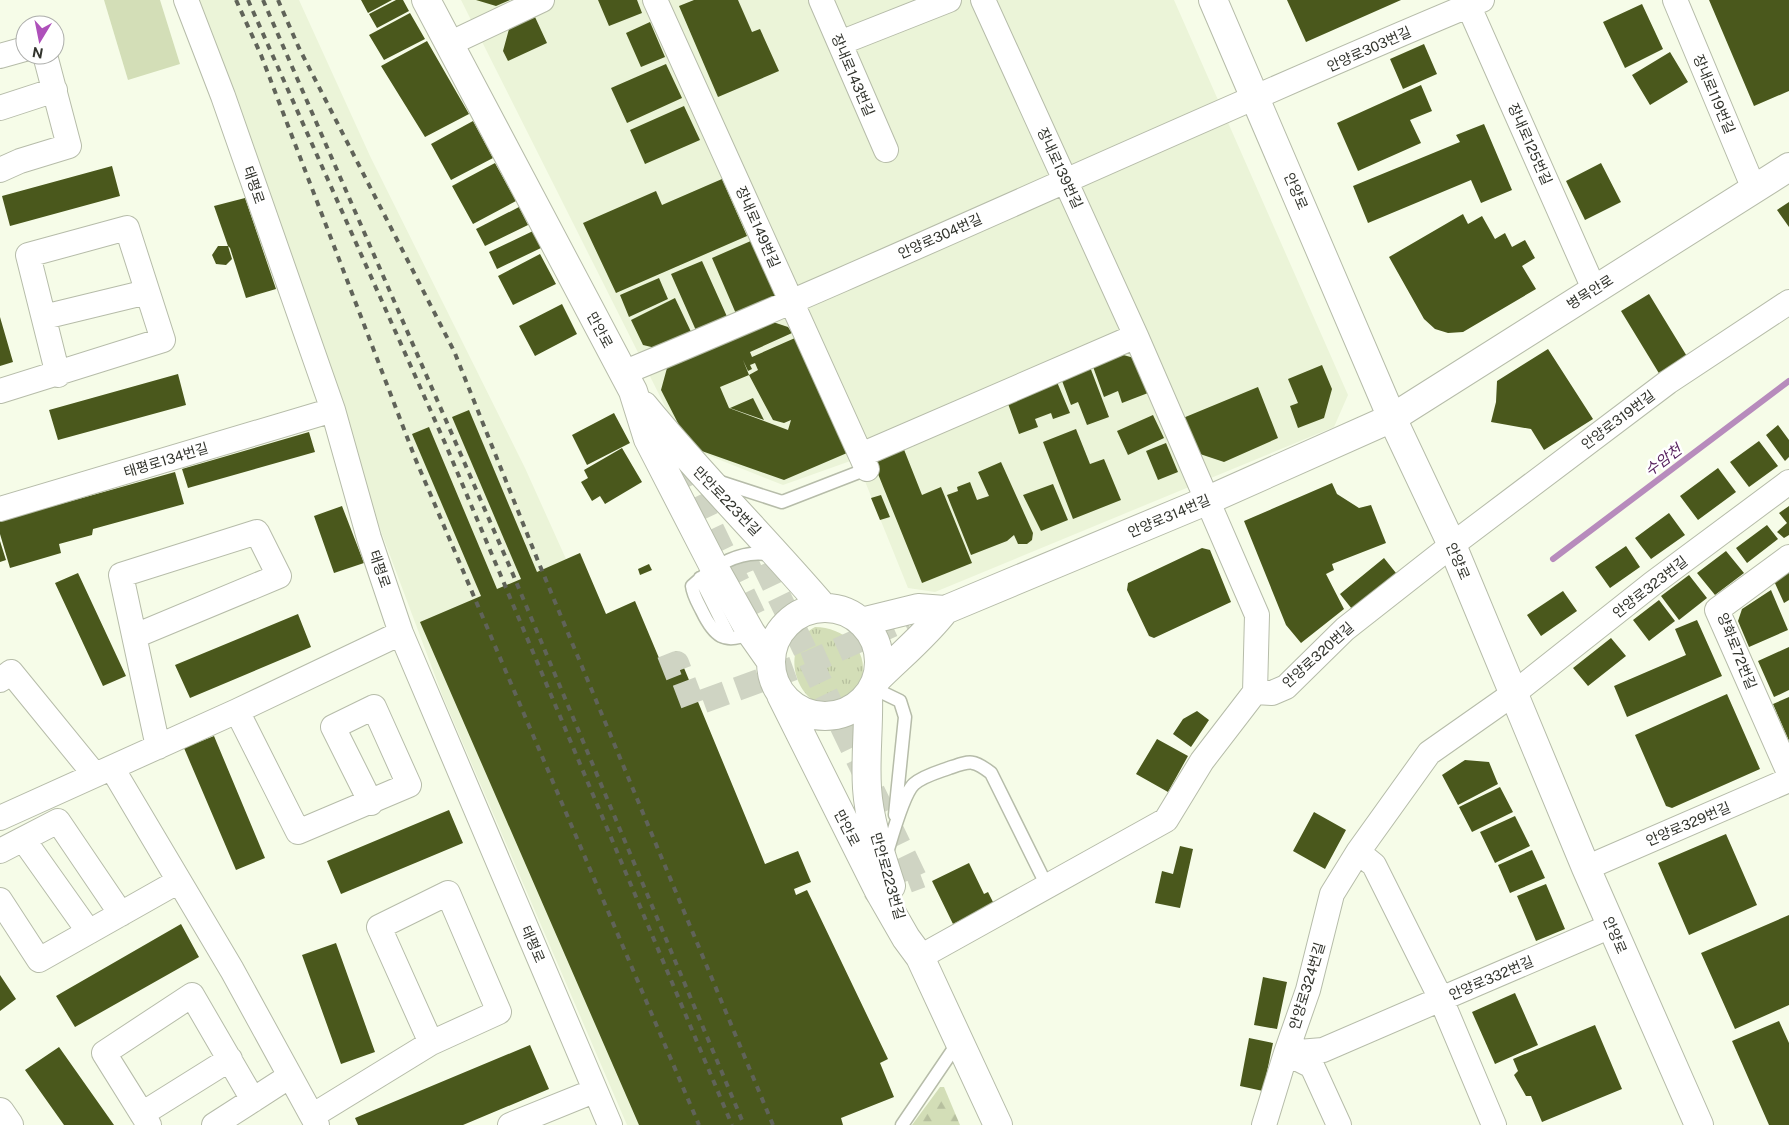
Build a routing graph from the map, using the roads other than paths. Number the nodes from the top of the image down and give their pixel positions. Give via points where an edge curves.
1 (186, 0) edge
2 (426, 0) edge
3 (542, 0) edge
4 (655, 0) edge
5 (821, 0) edge
6 (950, 0) edge
7 (983, 0) edge
8 (1213, 0) edge
9 (1674, 0) edge
10 (1472, 2) edge
11 (840, 43) junction
12 (450, 44) junction
13 (15, 52) edge
14 (0, 56) edge
15 (48, 65) edge
16 (55, 90) junction
17 (1256, 98) junction
18 (0, 108) edge
19 (886, 150) dead end
20 (1789, 167) edge
21 (0, 170) edge
22 (1066, 179) junction
23 (1754, 189) junction
24 (1594, 288) junction
25 (147, 292) junction
26 (1789, 302) edge
27 (793, 303) junction
28 (44, 318) junction
29 (1136, 336) junction
30 (58, 375) junction
31 (628, 382) junction
32 (0, 391) edge
33 (333, 410) junction
34 (1392, 418) junction
35 (864, 462) junction
36 (703, 477) junction
37 (1789, 482) edge
38 (1206, 501) junction
39 (0, 509) edge
40 (1452, 545) junction
41 (1789, 557) edge
42 (781, 558) junction
43 (707, 573) junction
44 (824, 608) junction
45 (945, 610) junction
46 (861, 622) junction
47 (401, 633) junction
48 (135, 636) junction
49 (770, 660) junction
50 (4, 670) edge
51 (872, 688) junction
52 (1255, 692) junction
53 (1513, 694) junction
54 (780, 695) junction
55 (237, 712) junction
56 (158, 747) junction
57 (104, 772) junction
58 (1789, 773) edge
59 (1789, 780) edge
60 (371, 803) dead end
61 (0, 818) edge
62 (894, 832) junction
63 (23, 839) junction
64 (0, 850) edge
65 (1358, 852) junction
66 (884, 863) junction
67 (1586, 868) junction
68 (179, 880) junction
69 (1047, 886) junction
70 (0, 900) edge
71 (120, 914) junction
72 (1611, 926) junction
73 (89, 932) junction
74 (913, 947) junction
75 (1441, 999) junction
76 (959, 1041) junction
77 (431, 1044) junction
78 (1286, 1053) junction
79 (230, 1060) junction
80 (290, 1076) junction
81 (594, 1091) junction
82 (253, 1100) junction
83 (0, 1112) edge
84 (146, 1120) edge
85 (314, 1121) edge
86 (904, 1123) edge
87 (9, 1125) edge
88 (214, 1125) edge
89 (510, 1125) edge
90 (610, 1125) edge
91 (998, 1125) edge
92 (1264, 1125) edge
93 (1339, 1125) edge
94 (1494, 1125) edge
95 (1699, 1125) edge

1 - 33 street, 태평로
2 - 12 street, 만안로
3 - 12 street
4 - 27 street, 장내로149번길
5 - 11 street, 장내로143번길
6 - 11 street
7 - 22 street, 장내로139번길
8 - 17 street, 안양로
9 - 23 street, 장내로119번길
10 - 17 street, 안양로303번길
10 - 24 street, 장내로125번길
11 - 19 street, 장내로143번길
12 - 31 street, 만안로
13 - 14 street
15 - 16 street
16 - 18 street
16 - 21 street via 69,146
17 - 22 street, 안양로304번길
17 - 34 street, 안양로
20 - 23 street, 병목안로
22 - 27 street, 안양로304번길
22 - 29 street, 장내로139번길
23 - 24 street, 병목안로
24 - 34 street, 병목안로
25 - 28 street
25 - 28 street via 127,228 28,255
25 - 30 street via 163,340
26 - 40 street, 안양로319번길 via 1668,382
27 - 31 street, 안양로304번길
27 - 35 street, 장내로149번길
28 - 30 street
29 - 35 street
29 - 38 street, 장내로139번길
30 - 32 street
31 - 36 street, 만안로223번길
31 - 43 street, 만안로 via 648,439
33 - 39 street, 태평로134번길
33 - 47 street, 태평로 via 369,538
34 - 38 street, 안양로314번길
34 - 40 street, 안양로
35 - 36 lane via 782,502
36 - 42 street, 만안로223번길
37 - 53 street, 안양로323번길 via 1652,584
38 - 45 street, 안양로314번길
38 - 52 street, 장내로139번길 via 1258,615
40 - 52 street, 안양로320번길 via 1345,629 1286,687 1272,693
40 - 53 street, 안양로
41 - 58 street, 양화로72번길 via 1717,610
42 - 43 lane via 760,552 739,556
42 - 44 street, 만안로223번길
43 - 49 street, 만안로 via 740,635
44 - 46 street via 850,614
44 - 49 street via 804,612 786,623 774,640
45 - 46 street via 918,608
45 - 51 street
46 - 51 street via 874,639 879,660
47 - 55 street
47 - 81 street, 태평로
48 - 48 street via 121,575 257,532 279,576
48 - 56 street
49 - 54 street via 770,672
50 - 57 street
51 - 54 street via 853,709 834,716 814,716 795,709
51 - 62 lane via 900,701 905,717
51 - 66 street, 만안로223번길 via 865,756 867,791
52 - 69 street via 1202,761 1166,820
53 - 65 street, 안양로324번길 via 1428,753
53 - 67 street, 안양로
54 - 74 street, 만안로 via 879,890
55 - 56 street
55 - 60 street via 298,832
56 - 57 street
57 - 61 street
57 - 68 street
59 - 67 street, 안양로329번길
62 - 66 lane
62 - 69 lane via 914,784 970,761 980,764 991,773
63 - 64 street
63 - 71 street via 58,821
63 - 73 street
65 - 75 street via 1374,865
65 - 78 street, 안양로324번길 via 1332,894 1308,990
66 - 74 street, 만안로223번길
67 - 72 street, 안양로
68 - 71 street
68 - 80 street
69 - 74 street
70 - 73 street via 40,960
71 - 73 street
72 - 75 street, 안양로332번길
72 - 95 street, 안양로
74 - 76 street, 만안로
75 - 78 street via 1323,1050
75 - 94 street, 안양로332번길
76 - 86 lane
76 - 91 street, 만안로
77 - 77 street via 499,1012 448,893 379,927
77 - 85 street
78 - 92 street, 안양로324번길
78 - 93 street via 1312,1066
79 - 82 street
79 - 84 street
79 - 84 street via 192,995 104,1053
80 - 82 street
80 - 85 street
81 - 89 street
81 - 90 street, 태평로
82 - 88 street
83 - 87 street

